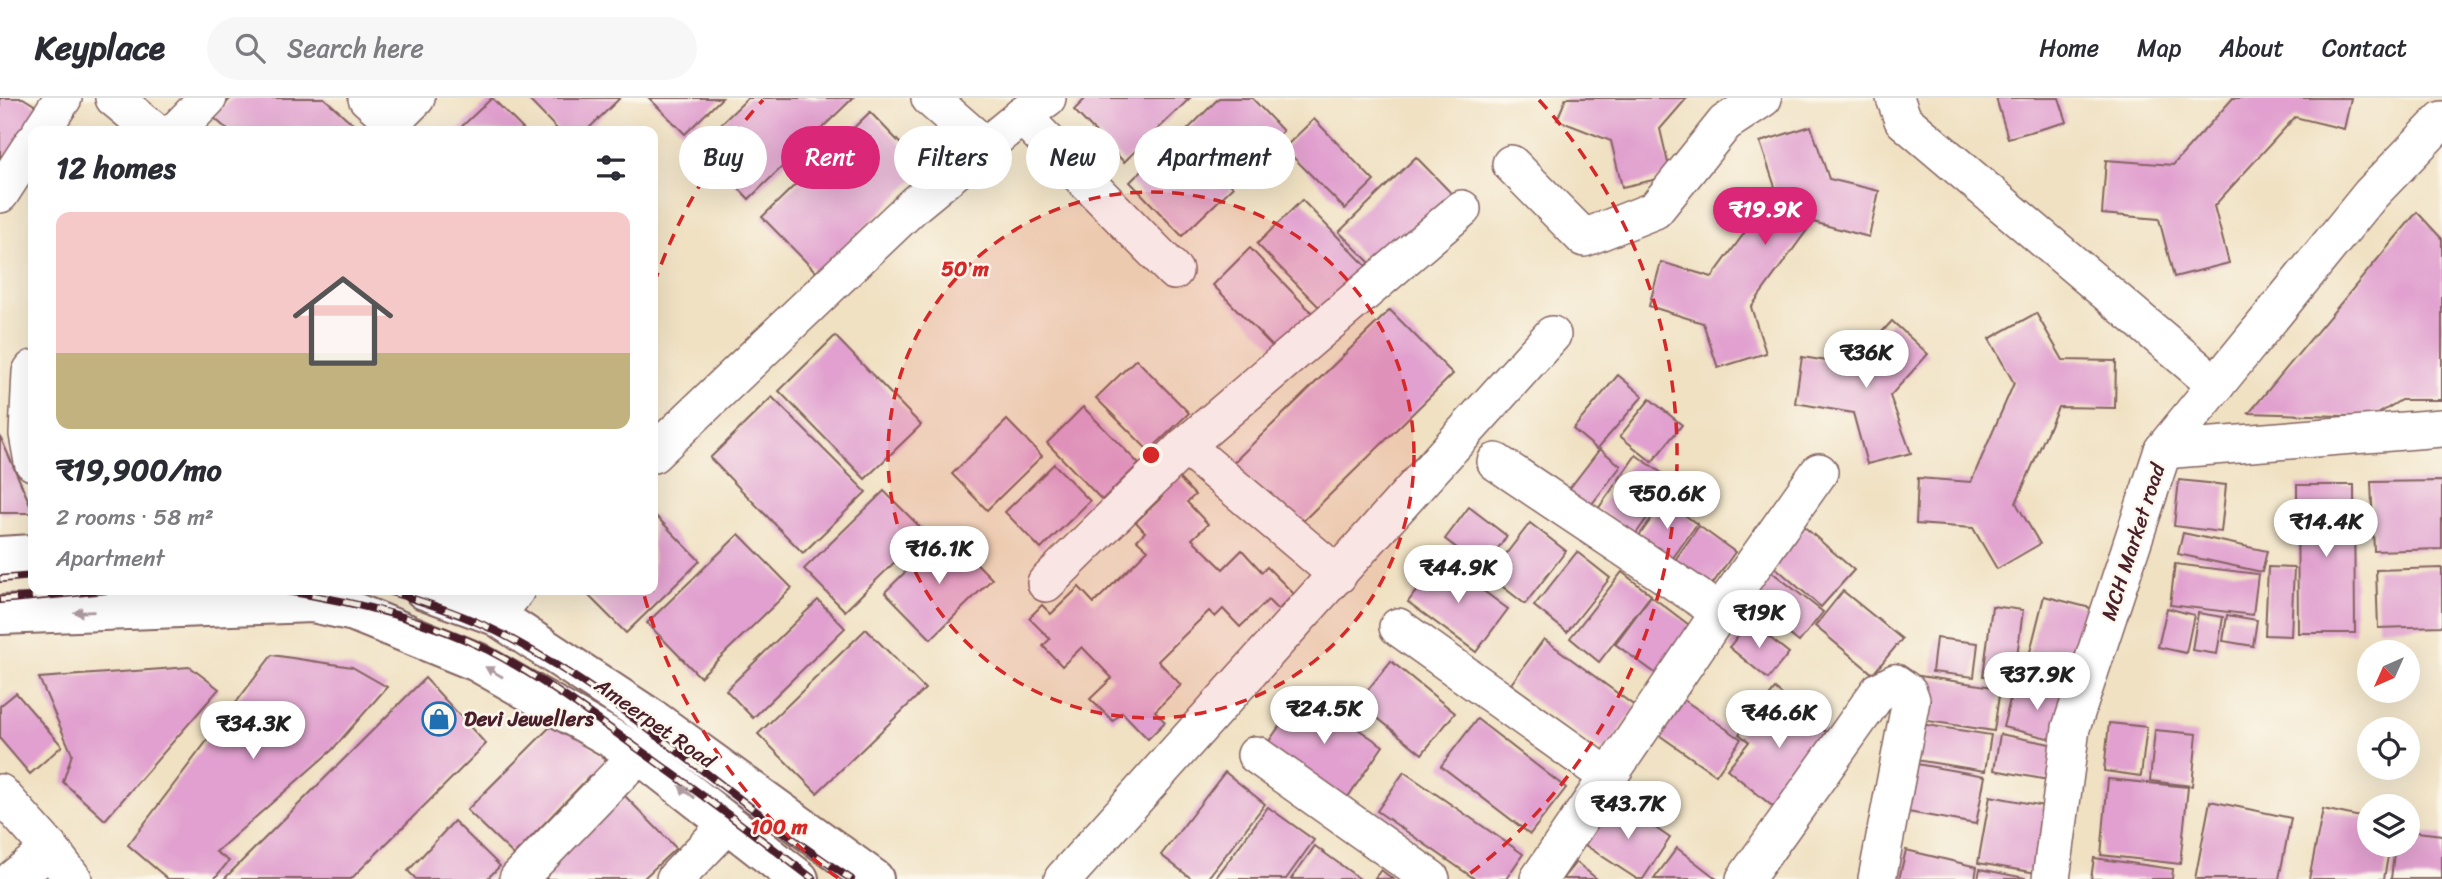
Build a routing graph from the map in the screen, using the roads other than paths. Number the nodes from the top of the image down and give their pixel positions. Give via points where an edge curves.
1 (64, 98) edge
2 (114, 98) edge
3 (208, 98) edge
4 (930, 98) edge
5 (1763, 98) edge
6 (1895, 98) edge
7 (2421, 98) edge
8 (1035, 107) edge
9 (2442, 120) edge
10 (44, 126) edge
11 (148, 126) edge
12 (181, 126) edge
13 (962, 126) edge
14 (1011, 126) edge
15 (28, 151) edge
16 (1511, 164) dead end
17 (933, 189) edge
18 (0, 194) edge
19 (1462, 209) dead end
20 (1174, 271) dead end
21 (1552, 335) dead end
22 (2216, 385) junction
23 (2442, 428) edge
24 (1185, 446) junction
25 (658, 449) edge
26 (2163, 450) junction
27 (1496, 462) dead end
28 (1819, 472) dead end
29 (28, 554) edge
30 (0, 556) edge
31 (1338, 575) junction
32 (1046, 583) dead end
33 (456, 595) edge
34 (506, 603) edge
35 (1720, 611) junction
36 (0, 615) edge
37 (1398, 627) dead end
38 (639, 754) junction
39 (1256, 755) dead end
40 (1607, 776) junction
41 (0, 793) edge
42 (728, 824) junction
43 (50, 849) junction
44 (13, 879) edge
45 (73, 879) edge
46 (518, 879) edge
47 (675, 879) edge
48 (799, 879) edge
49 (874, 879) edge
50 (1063, 879) edge
51 (1431, 879) edge
52 (1539, 879) edge
53 (1745, 879) edge
54 (1877, 879) edge
55 (2050, 879) edge

1 - 10 street
2 - 11 street
3 - 12 street
4 - 13 street
5 - 16 street via 1725,123 1655,209 1584,238
6 - 22 street via 1903,120
7 - 9 street
8 - 14 street
8 - 20 street
9 - 22 street via 2371,194
15 - 18 street
17 - 25 street
19 - 24 street
21 - 31 street
22 - 26 street
23 - 26 street
24 - 31 street
24 - 32 street
26 - 55 street, MCH Market road via 2071,728
27 - 35 street
28 - 35 street
29 - 30 main road
31 - 50 street
33 - 34 main road, Ameerpet Road
34 - 49 main road, Ameerpet Road via 654,720
35 - 40 street
38 -> 36 main road, Ameerpet Road via 477,662 354,612 312,603
37 - 40 street
42 -> 38 main road, Ameerpet Road
38 - 46 street
39 - 51 street
40 - 52 street
41 - 43 street
42 - 47 street
42 - 48 main road, Ameerpet Road
43 - 44 street
43 - 45 street
53 - 54 street via 1879,691 1895,683 1911,700

